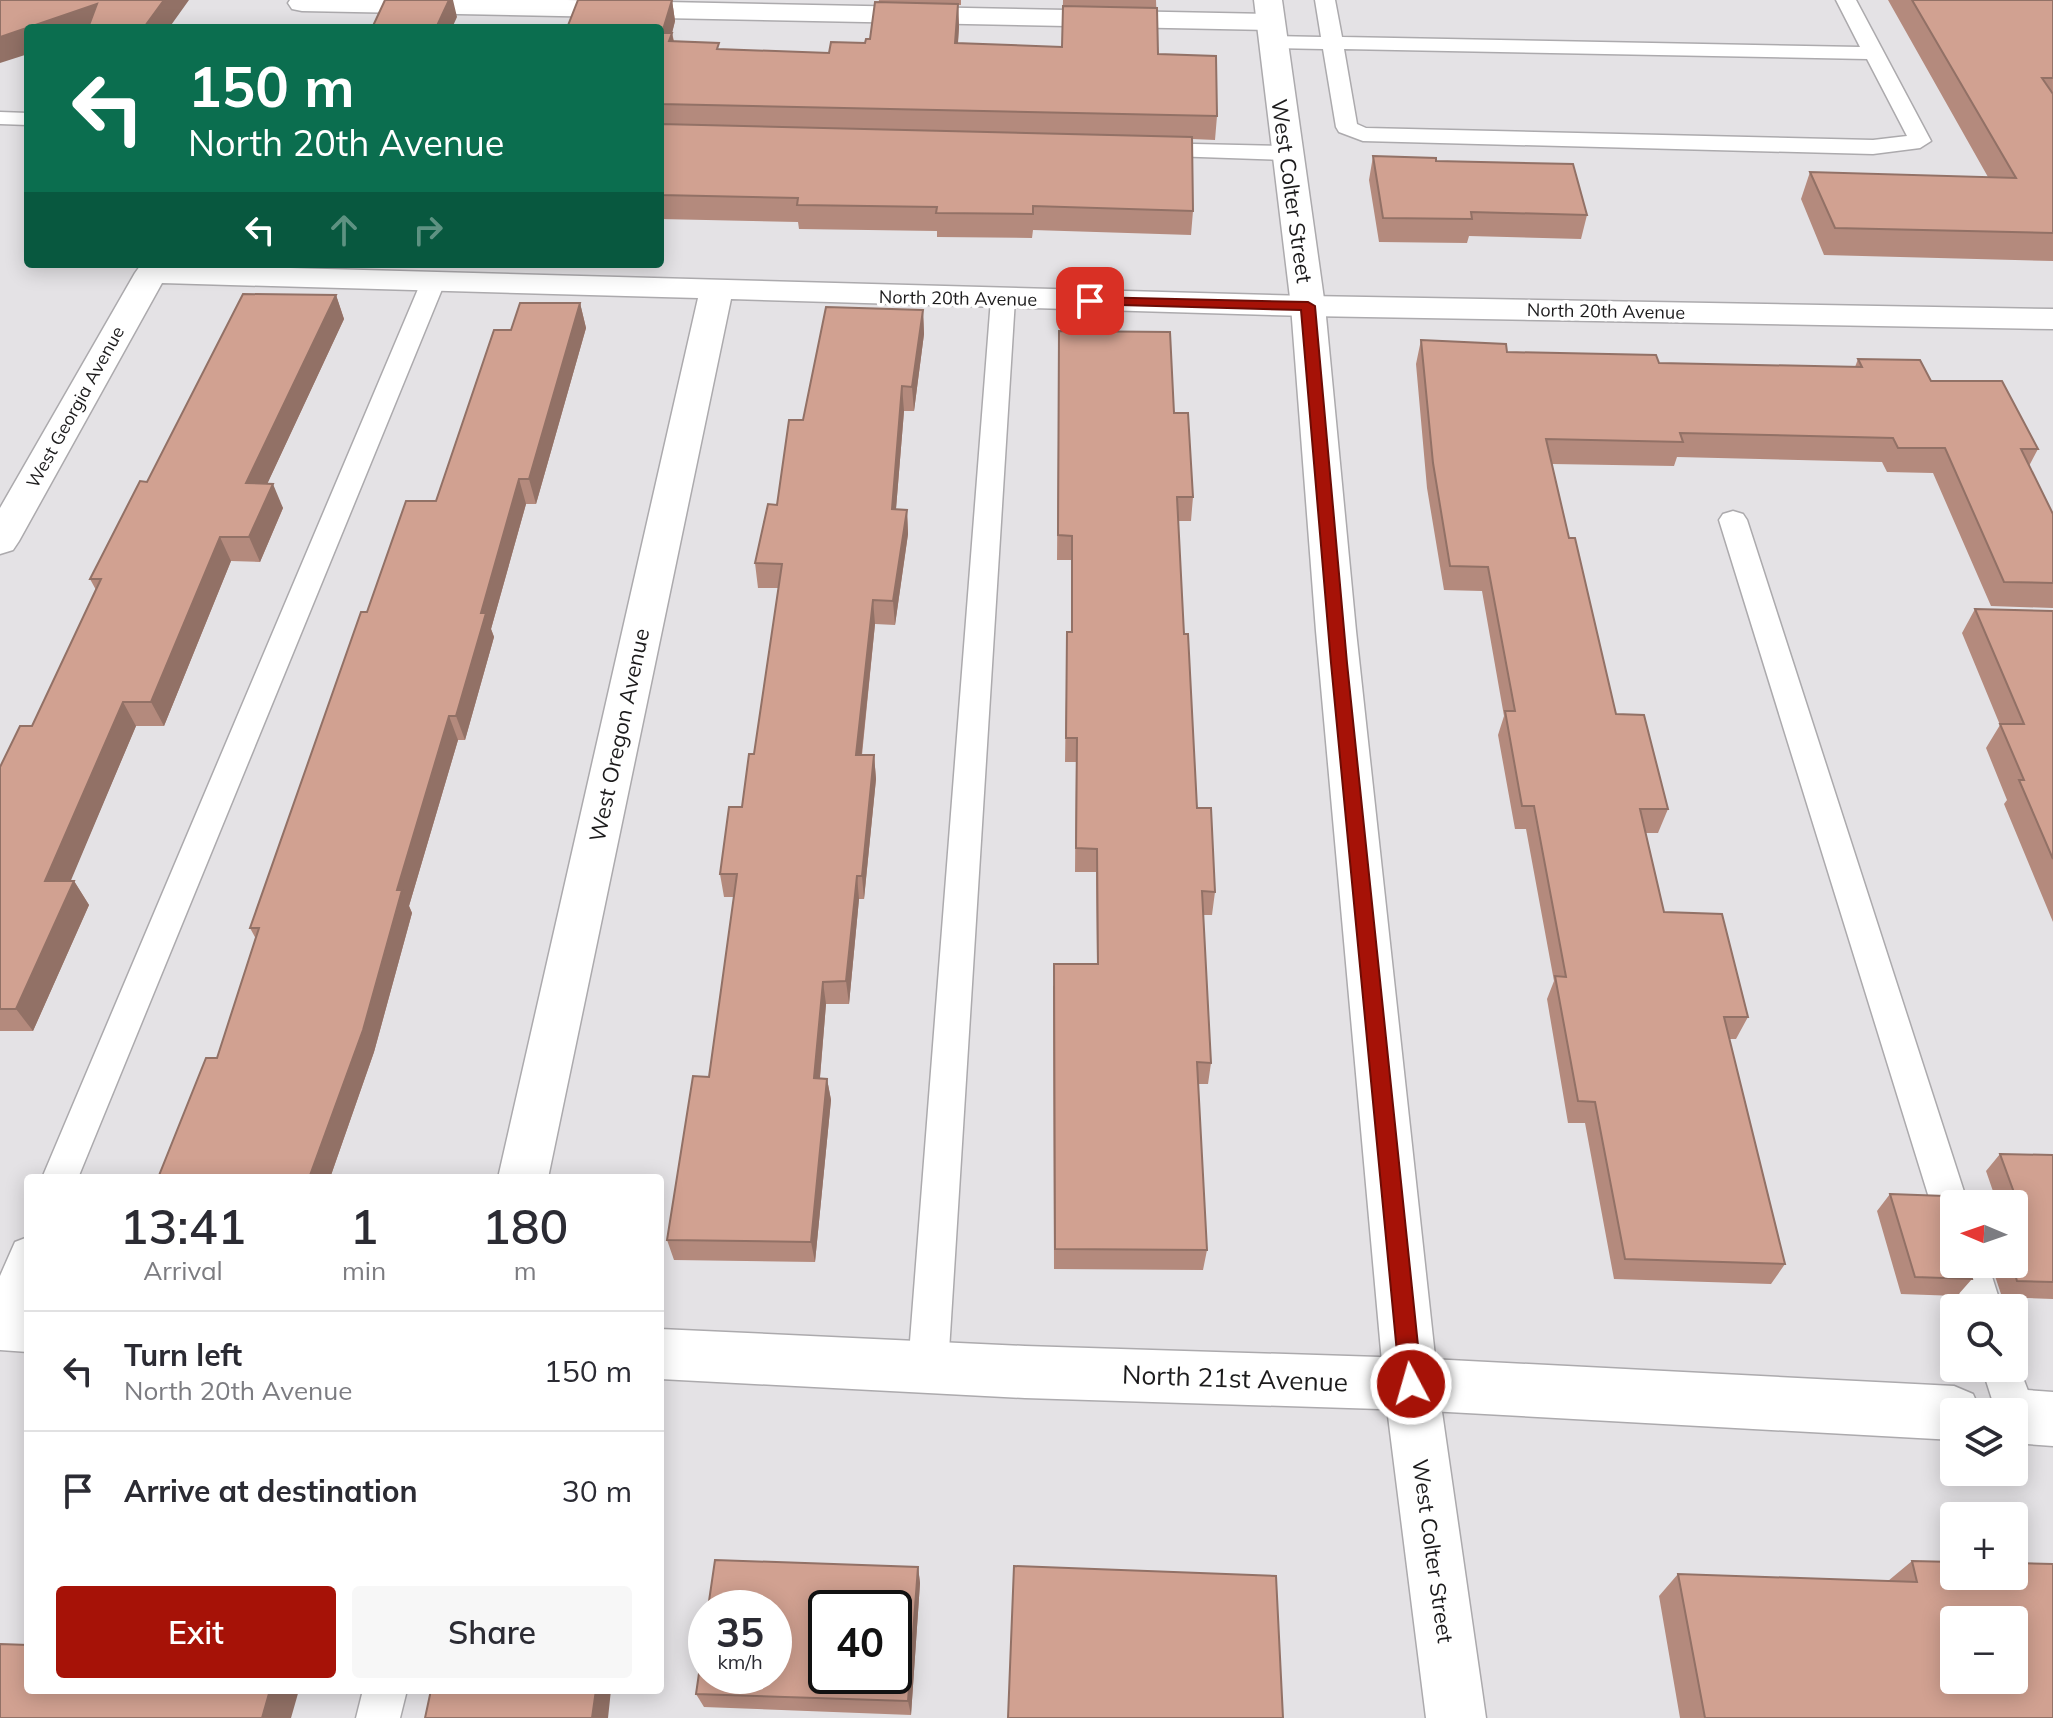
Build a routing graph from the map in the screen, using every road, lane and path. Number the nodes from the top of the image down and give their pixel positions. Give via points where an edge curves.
1 (1325, 0) edge
2 (1846, 0) edge
3 (303, 2) edge
4 (784, 6) edge
5 (1270, 21) edge
6 (1334, 43) junction
7 (1876, 53) junction
8 (0, 118) edge
9 (24, 119) edge
10 (1121, 149) edge
11 (1287, 153) junction
12 (151, 273) joint
13 (433, 282) junction
14 (716, 292) junction
15 (1003, 299) junction
16 (1308, 306) junction
17 (2044, 319) edge
18 (2053, 351) edge
19 (1733, 520) dead end
20 (0, 541) edge
21 (62, 1174) edge
22 (524, 1174) edge
23 (1945, 1190) edge
24 (24, 1264) edge
25 (0, 1323) edge
26 (24, 1326) edge
27 (664, 1354) edge
28 (928, 1367) junction
29 (1411, 1384) junction
30 (1940, 1412) edge
31 (384, 1694) edge
32 (378, 1718) edge
33 (1456, 1718) edge

1 - 6 lane
2 - 7 lane
3 - 4 street
4 - 5 street
5 - 6 lane
5 - 11 street, West Colter Street
6 - 7 lane
6 - 7 lane via 1347,127 1363,134 1873,147 1920,141
8 - 9 lane
10 - 11 lane
11 - 16 street, West Colter Street
12 - 13 street, North 20th Avenue
12 - 20 street, West Georgia Avenue
13 - 14 street, North 20th Avenue
13 - 21 lane
14 - 15 street, North 20th Avenue
14 - 22 street, West Oregon Avenue
15 - 16 street, North 20th Avenue
15 - 28 lane
16 - 17 street, North 20th Avenue
16 - 29 street, West Colter Street
17 - 18 street
19 - 23 lane
24 - 25 lane
25 - 26 street
27 - 28 street, North 21st Avenue
28 - 29 street, North 21st Avenue
29 - 30 street, North 21st Avenue
29 - 33 street, West Colter Street
31 - 32 lane

